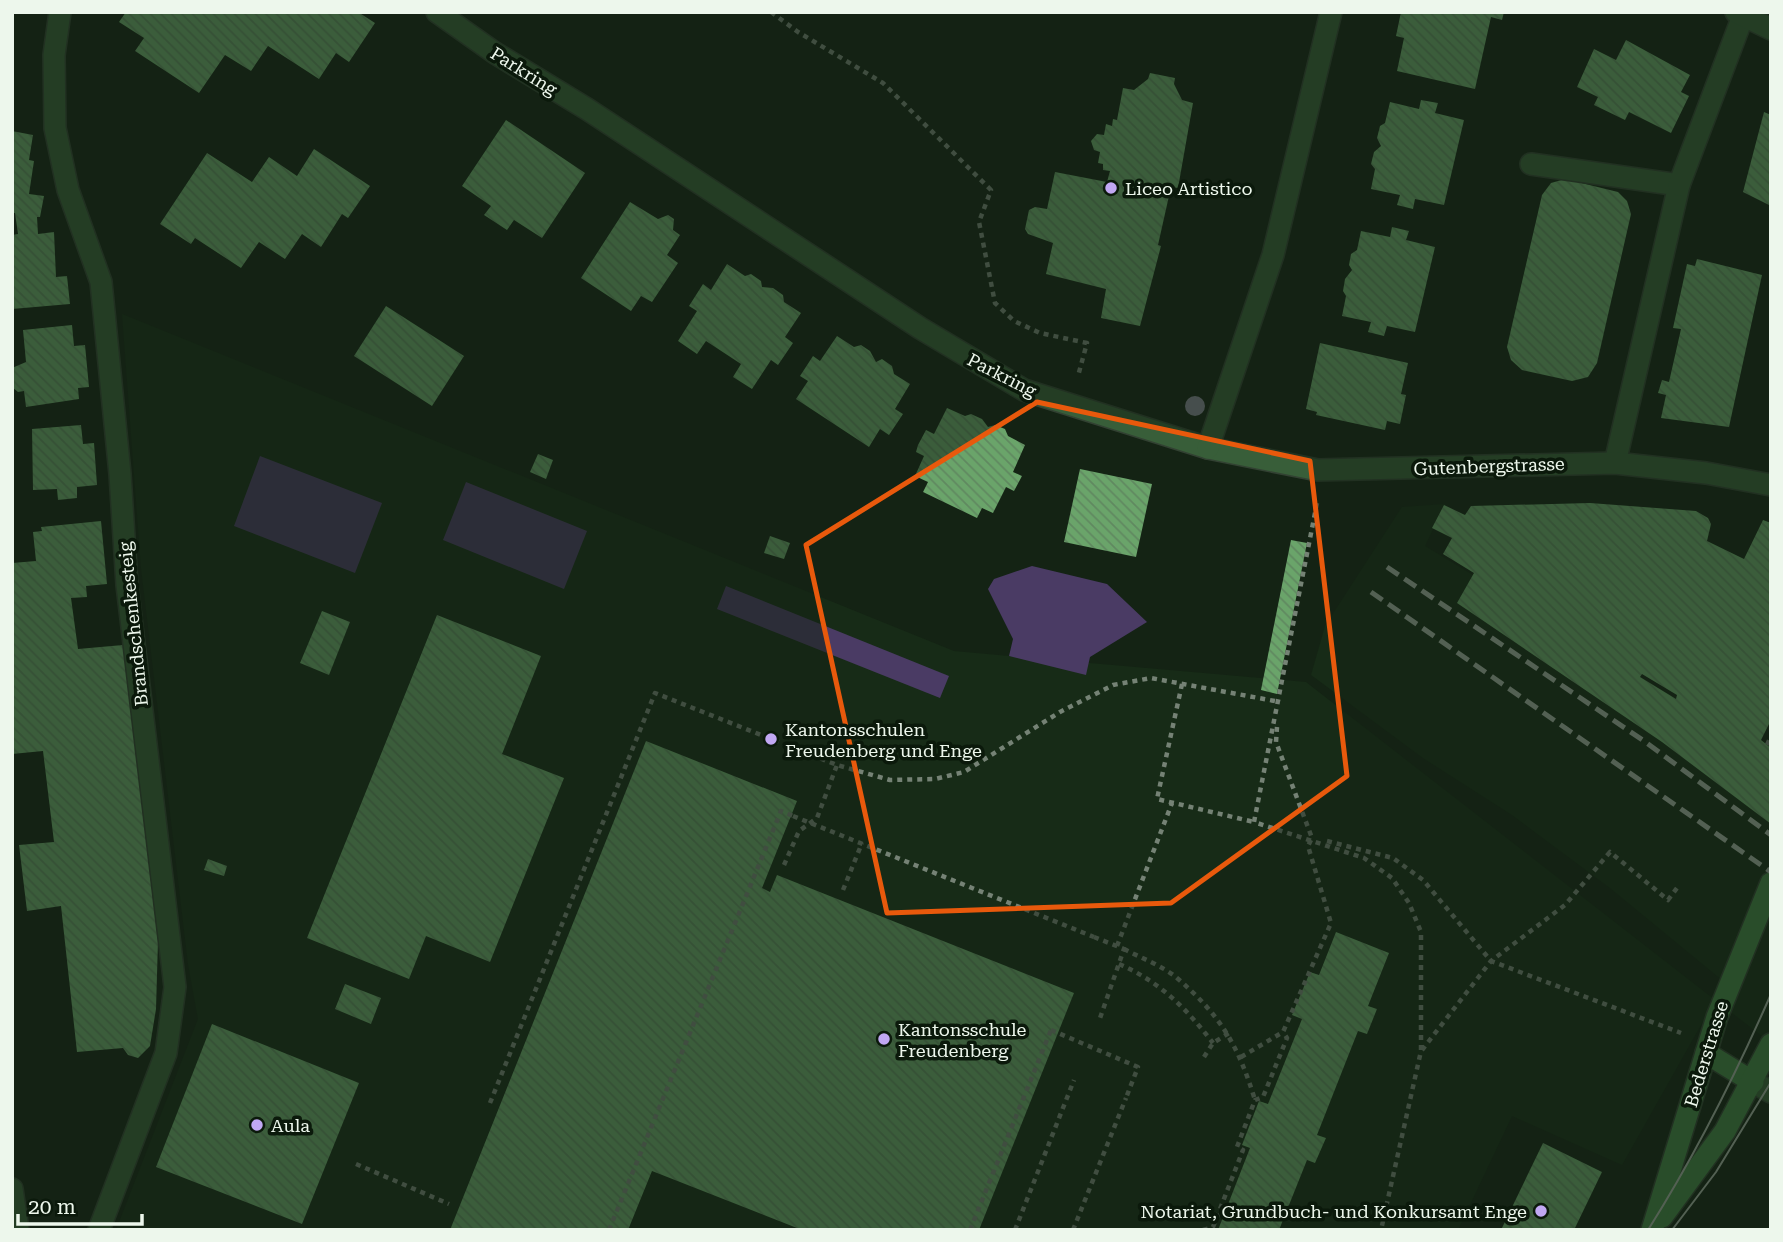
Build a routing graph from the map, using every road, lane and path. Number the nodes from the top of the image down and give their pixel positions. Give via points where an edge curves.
1 (60, 12) edge
2 (437, 12) edge
3 (771, 12) edge
4 (1331, 12) edge
5 (1740, 14) edge
6 (1771, 29) edge
7 (1531, 164) dead end
8 (1679, 186) junction
9 (1077, 380) dead end
10 (1208, 448) junction
11 (1615, 463) junction
12 (1771, 485) edge
13 (1318, 498) dead end
14 (1182, 684) junction
15 (1280, 702) junction
16 (1771, 736) edge
17 (1766, 745) dead end
18 (837, 765) junction
19 (1172, 803) junction
20 (1255, 821) junction
21 (1312, 838) junction
22 (862, 843) junction
23 (783, 865) dead end
24 (1771, 883) edge
25 (1677, 888) dead end
26 (843, 890) dead end
27 (1117, 946) junction
28 (1124, 949) junction
29 (1491, 961) junction
30 (1119, 964) junction
31 (1100, 1021) dead end
32 (1283, 1032) junction
33 (1229, 1033) junction
34 (1213, 1043) junction
35 (1771, 1044) edge
36 (1421, 1051) junction
37 (1706, 1053) junction
38 (1241, 1056) junction
39 (1204, 1057) dead end
40 (1074, 1080) dead end
41 (1762, 1087) edge
42 (1255, 1100) junction
43 (490, 1103) dead end
44 (356, 1164) dead end
45 (12, 1189) edge
46 (449, 1204) dead end
47 (18, 1230) edge
48 (99, 1230) edge
49 (609, 1230) edge
50 (970, 1230) edge
51 (1015, 1230) edge
52 (1073, 1230) edge
53 (1203, 1230) edge
54 (1381, 1230) edge
55 (1652, 1230) edge

1 - 48 street, Brandschenkesteig via 54,55 55,128 68,190 101,282 127,585 175,987 166,1053
2 - 10 street, Parkring via 989,371 1024,390
3 - 9 path via 883,83 991,190 979,222 995,303 1014,321 1040,333 1087,343
4 - 10 street via 1273,255
5 - 6 street
5 - 8 street
7 - 8 street
8 - 11 street
10 - 11 street, Gutenbergstrasse via 1318,470
11 - 12 street, Gutenbergstrasse
13 - 15 path
14 - 15 path
14 - 18 path via 1151,678 1112,685 964,772 945,777 890,780
14 - 19 path via 1157,799
15 - 20 path
15 - 21 path via 1276,742
16 - 17 path
18 - 23 path via 817,818 799,831
18 - 43 path via 655,693
19 - 20 path
19 - 27 path
20 - 21 path
21 - 29 path via 1393,858 1423,880
21 - 32 path via 1308,846 1331,923
21 - 36 path via 1364,858 1392,878 1409,903 1421,932
22 - 26 path
22 - 27 path, bridge
22 - 49 path, bridge via 781,811
24 - 37 main road, Bederstrasse via 1732,972
25 - 29 path via 1668,901 1610,852 1565,905
27 - 28 path
28 - 30 path
28 - 33 path via 1176,977
29 - 36 path
29 - 37 path via 1668,1028
30 - 31 path
30 - 34 path via 1184,1005
32 - 38 path
32 - 42 path via 1287,1038 1263,1097
33 - 34 path
33 - 38 path
34 - 39 path
35 - 41 main road, Bederstrasse
36 - 54 path
37 - 41 main road
37 - 55 main road, Bederstrasse
38 - 42 path
40 - 51 path
41 - 55 main road, Bederstrasse
42 - 53 path via 1237,1147 1243,1150 1213,1227
44 - 46 path
45 - 47 street
50 - 52 path, bridge via 1051,1030 1138,1067

